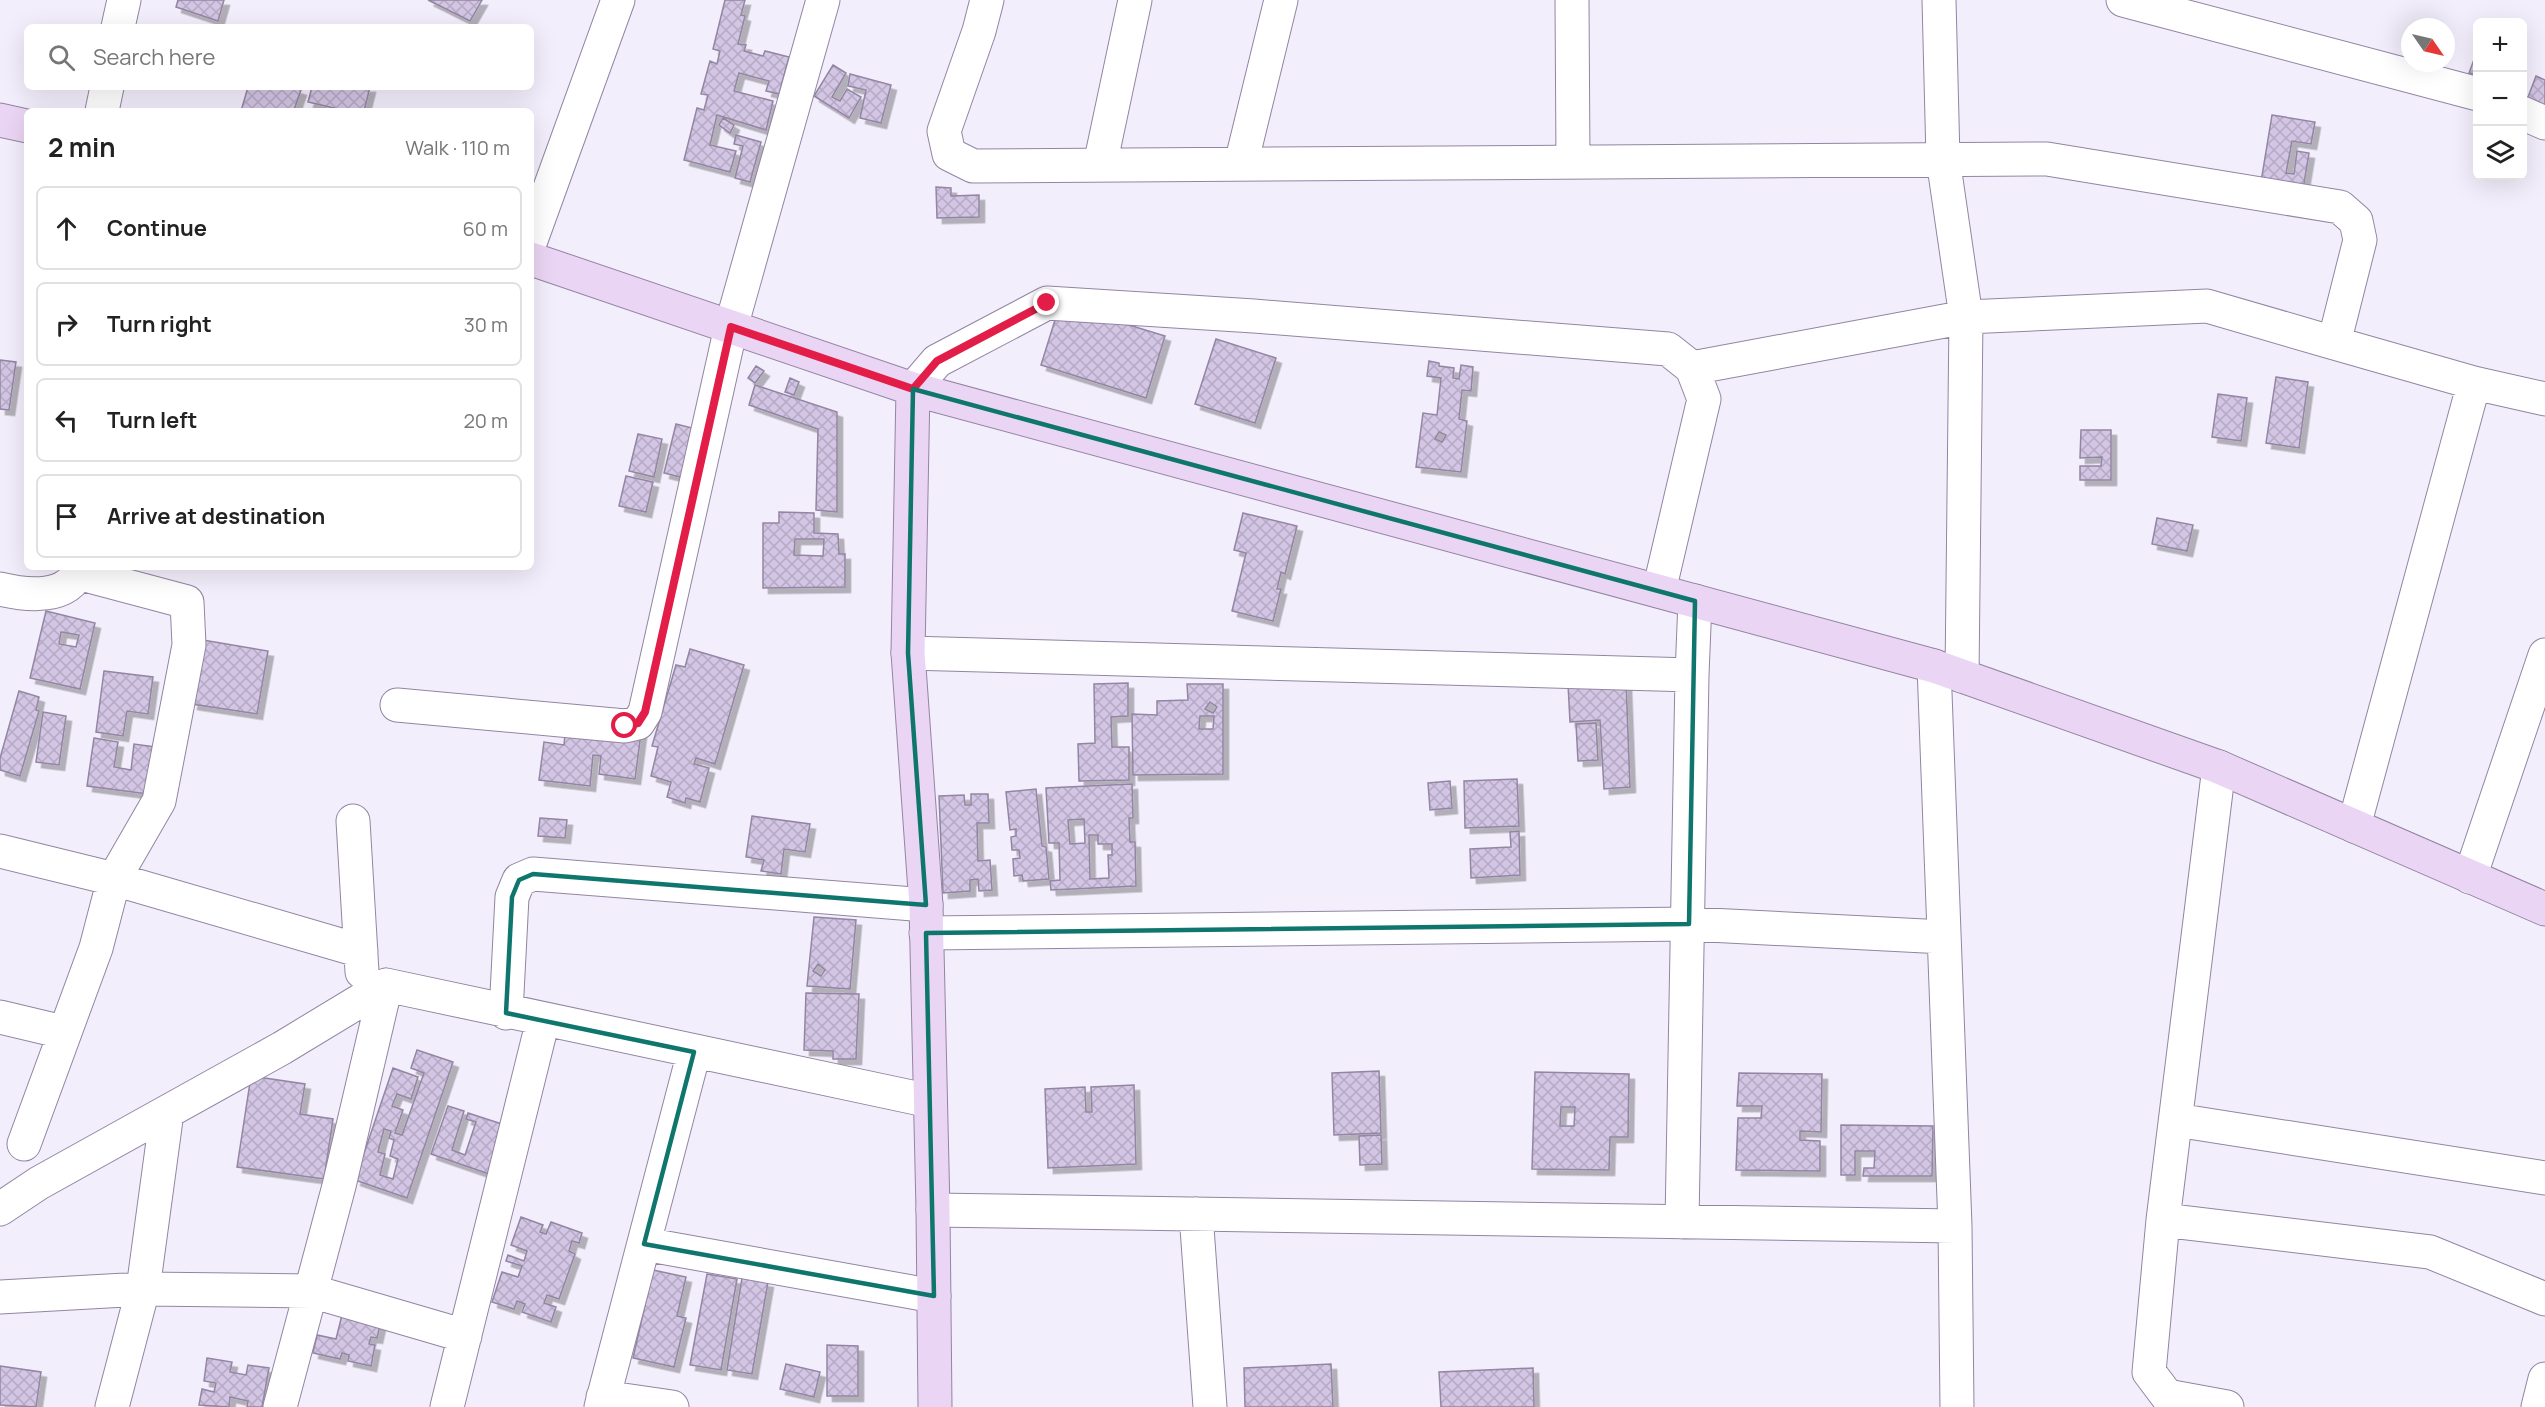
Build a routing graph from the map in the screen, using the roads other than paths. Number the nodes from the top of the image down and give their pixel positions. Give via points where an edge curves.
1 (124, 0) edge
2 (618, 0) edge
3 (823, 0) edge
4 (987, 0) edge
5 (1135, 0) edge
6 (1281, 0) edge
7 (1572, 0) edge
8 (1939, 0) edge
9 (2122, 0) edge
10 (119, 24) edge
11 (106, 90) edge
12 (2473, 93) edge
13 (102, 108) edge
14 (2527, 115) edge
15 (0, 120) edge
16 (2545, 123) edge
17 (24, 125) edge
18 (1943, 159) junction
19 (1573, 162) junction
20 (1241, 164) junction
21 (1100, 165) junction
22 (534, 232) edge
23 (534, 261) edge
24 (1966, 317) junction
25 (731, 327) junction
26 (2334, 343) junction
27 (1692, 368) junction
28 (2474, 383) junction
29 (913, 389) junction
30 (2545, 399) edge
31 (79, 570) edge
32 (0, 589) edge
33 (1659, 591) junction
34 (1695, 601) junction
35 (908, 653) junction
36 (2545, 655) edge
37 (1948, 671) junction
38 (1692, 675) junction
39 (397, 705) dead end
40 (2219, 767) junction
41 (353, 821) dead end
42 (2354, 826) junction
43 (0, 851) edge
44 (2470, 877) junction
45 (114, 879) junction
46 (2545, 909) edge
47 (926, 919) junction
48 (1689, 924) junction
49 (1944, 937) junction
50 (361, 951) junction
51 (375, 992) junction
52 (506, 1012) junction
53 (0, 1017) edge
54 (543, 1020) junction
55 (63, 1032) junction
56 (694, 1052) junction
57 (930, 1101) junction
58 (167, 1112) junction
59 (2176, 1120) junction
60 (12, 1141) edge
61 (2545, 1178) edge
62 (39, 1184) junction
63 (0, 1209) edge
64 (933, 1210) junction
65 (1196, 1214) junction
66 (2163, 1220) junction
67 (1682, 1222) junction
68 (1955, 1226) junction
69 (644, 1244) junction
70 (144, 1289) junction
71 (311, 1291) junction
72 (934, 1296) junction
73 (0, 1297) edge
74 (2545, 1299) edge
75 (465, 1336) junction
76 (2545, 1379) edge
77 (602, 1402) edge
78 (2217, 1406) edge
79 (112, 1407) edge
80 (280, 1407) edge
81 (447, 1407) edge
82 (672, 1407) edge
83 (935, 1407) edge
84 (1210, 1407) edge
85 (1957, 1407) edge
86 (2538, 1407) edge

1 - 10 street
2 - 22 street
3 - 25 street
4 - 21 street via 944,131 949,154 974,166
5 - 21 street
6 - 20 street
7 - 19 street
8 - 18 street
9 - 12 street
11 - 13 street
14 - 16 street
15 - 17 street
18 - 19 street
18 - 24 street
18 - 26 street via 2047,159 2340,207 2356,221 2360,240
19 - 20 street
20 - 21 street
23 - 25 street
24 - 26 street via 2207,306
24 - 27 street
24 - 37 street
25 - 29 street
25 - 39 street via 645,712 638,723 625,726
26 - 28 street
27 - 29 street via 1668,349 1047,303 937,361
27 - 33 street via 1704,399
28 - 30 street
28 - 42 street
29 - 33 street
29 - 35 street
31 - 32 street via 61,590 27,595
31 - 45 street via 187,602 189,645 159,801
33 - 34 street
34 - 37 street
34 - 38 street
35 - 38 street
35 - 47 street
36 - 44 street
37 - 40 street
37 - 49 street
38 - 48 street
40 - 42 street
40 - 59 street
41 - 50 street
42 - 44 street
43 - 45 street
44 - 46 street
45 - 50 street
45 - 55 street via 96,948
47 - 48 street
47 - 52 street via 533,874 519,880 512,897
47 - 57 street
48 - 49 street
48 - 67 street
49 - 68 street
50 - 51 street
51 - 52 street
51 - 58 street
51 - 71 street via 339,1186
52 - 54 street
53 - 55 street
54 - 56 street
54 - 75 street
55 - 60 street
56 - 57 street
56 - 69 street
57 - 64 street
58 - 62 street
58 - 70 street
59 - 61 street
59 - 66 street
60 - 62 street
62 - 63 street
64 - 65 street
64 - 72 street
65 - 67 street
65 - 84 street
66 - 74 street via 2430,1252
66 - 78 street via 2149,1372 2167,1396
67 - 68 street
68 - 85 street
69 - 72 street
69 - 77 street
70 - 71 street
70 - 73 street
70 - 79 street
71 - 75 street
71 - 80 street
72 - 83 street
75 - 81 street
76 - 86 street
77 - 82 street

